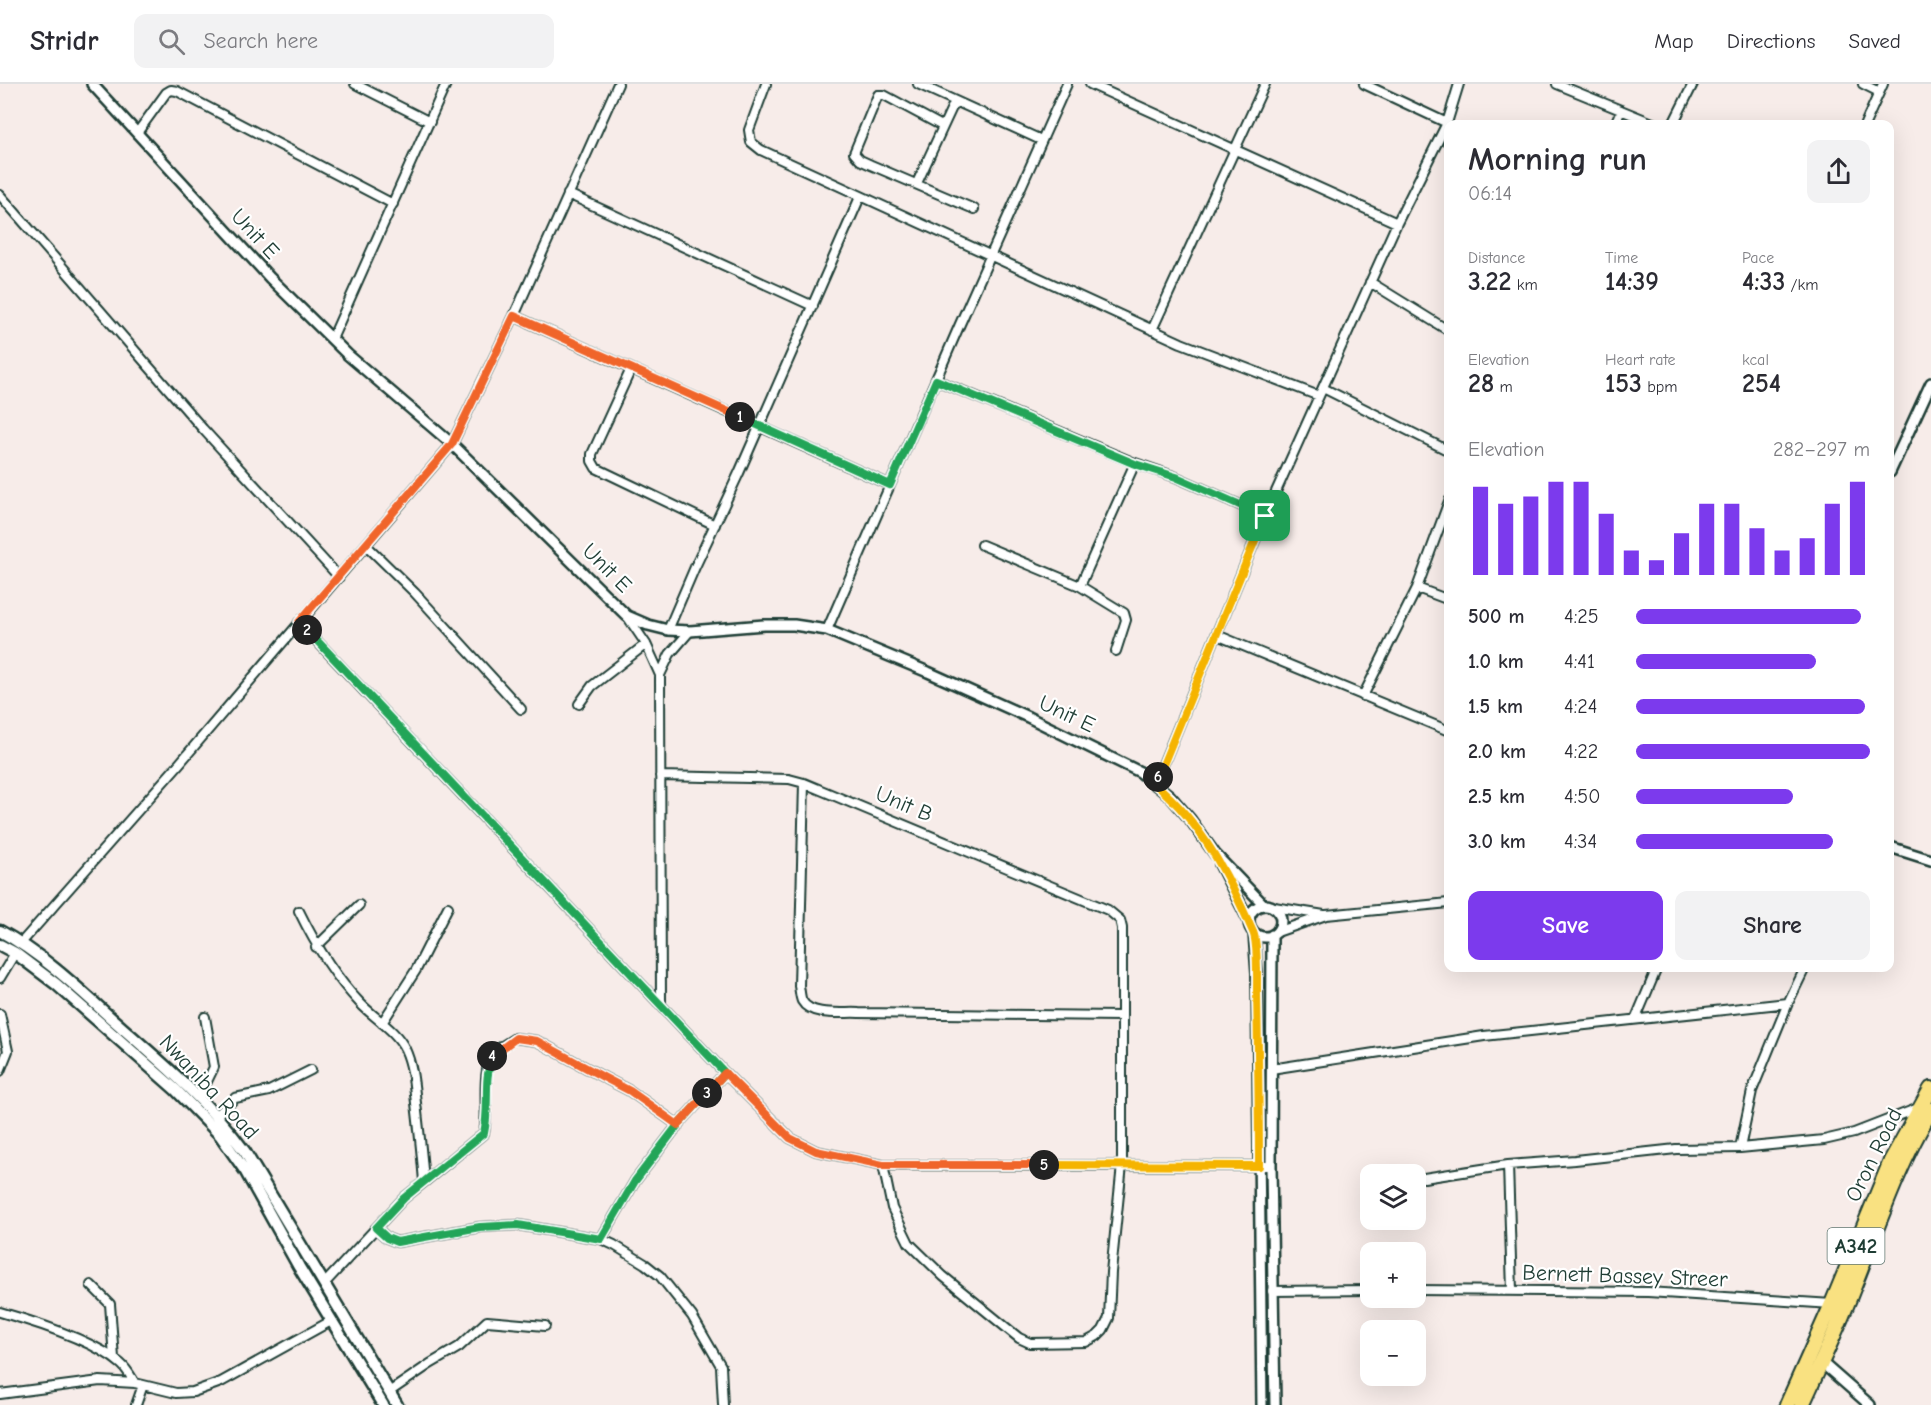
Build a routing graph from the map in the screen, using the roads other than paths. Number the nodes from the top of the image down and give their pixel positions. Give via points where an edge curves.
1 (92, 84) edge
2 (355, 84) edge
3 (447, 84) edge
4 (618, 84) edge
5 (766, 84) edge
6 (918, 84) edge
7 (1067, 84) edge
8 (1090, 84) edge
9 (1265, 84) edge
10 (1364, 84) edge
11 (1460, 84) edge
12 (1557, 84) edge
13 (1693, 84) edge
14 (1863, 84) edge
15 (1881, 88) edge
16 (955, 101) junction
17 (1621, 110) junction
18 (1448, 120) edge
19 (1616, 120) edge
20 (1645, 120) edge
21 (1675, 120) edge
22 (1867, 120) edge
23 (430, 122) junction
24 (1444, 122) edge
25 (942, 126) junction
26 (1444, 129) edge
27 (137, 134) junction
28 (1041, 140) junction
29 (1236, 150) junction
30 (917, 183) junction
31 (568, 194) junction
32 (0, 195) edge
33 (860, 197) junction
34 (393, 204) junction
35 (974, 209) dead end
36 (1397, 223) junction
37 (990, 257) junction
38 (1370, 282) junction
39 (813, 306) junction
40 (514, 316) junction
41 (1444, 328) edge
42 (1152, 330) junction
43 (332, 339) junction
44 (631, 369) junction
45 (936, 380) junction
46 (1930, 385) edge
47 (1321, 392) junction
48 (761, 426) junction
49 (452, 444) junction
50 (1444, 449) edge
51 (1894, 462) edge
52 (1135, 464) junction
53 (890, 485) junction
54 (1444, 515) edge
55 (1265, 516) junction
56 (715, 525) junction
57 (366, 545) junction
58 (982, 545) dead end
59 (339, 577) junction
60 (1080, 586) junction
61 (1417, 588) junction
62 (1444, 598) edge
63 (627, 616) junction
64 (299, 622) junction
65 (668, 630) junction
66 (827, 630) junction
67 (690, 631) junction
68 (1217, 635) junction
69 (646, 644) junction
70 (1116, 651) dead end
71 (660, 675) junction
72 (1363, 696) junction
73 (579, 704) dead end
74 (521, 709) dead end
75 (1444, 729) edge
76 (660, 776) junction
77 (804, 783) junction
78 (1155, 784) junction
79 (1894, 848) edge
80 (1215, 854) junction
81 (1931, 860) edge
82 (1444, 903) edge
83 (359, 905) dead end
84 (1269, 906) junction
85 (448, 907) dead end
86 (299, 911) dead end
87 (1326, 915) junction
88 (1249, 922) junction
89 (0, 931) edge
90 (1254, 933) junction
91 (1274, 934) junction
92 (21, 943) junction
93 (0, 945) edge
94 (316, 947) junction
95 (15, 953) junction
96 (1655, 972) edge
97 (1803, 972) edge
98 (0, 978) edge
99 (1788, 1003) junction
100 (661, 1004) junction
101 (0, 1014) edge
102 (1121, 1016) junction
103 (205, 1017) dead end
104 (1636, 1018) junction
105 (382, 1023) junction
106 (1271, 1069) junction
107 (311, 1070) dead end
108 (0, 1071) edge
109 (725, 1073) junction
110 (1931, 1089) edge
111 (199, 1098) junction
112 (1926, 1108) edge
113 (216, 1116) junction
114 (678, 1125) junction
115 (1740, 1148) junction
116 (883, 1165) junction
117 (1122, 1165) junction
118 (1508, 1165) junction
119 (1259, 1166) junction
120 (1271, 1166) junction
121 (1426, 1178) edge
122 (424, 1182) junction
123 (376, 1228) junction
124 (601, 1239) junction
125 (324, 1284) junction
126 (92, 1285) dead end
127 (1360, 1290) edge
128 (1426, 1290) edge
129 (1272, 1291) junction
130 (1512, 1291) junction
131 (1833, 1305) junction
132 (0, 1312) edge
133 (331, 1321) junction
134 (544, 1326) dead end
135 (114, 1358) junction
136 (1821, 1362) junction
137 (139, 1384) junction
138 (389, 1392) junction
139 (0, 1394) edge
140 (136, 1405) edge
141 (383, 1405) edge
142 (397, 1405) edge
143 (723, 1405) edge
144 (1262, 1405) edge
145 (1275, 1405) edge
146 (1787, 1405) edge
147 (1802, 1405) edge
148 (1870, 1405) edge

1 - 27 street, Unit E
2 - 23 street
3 - 23 street
4 - 31 street
5 - 33 street via 753,114 751,141 761,150
6 - 16 street
7 - 28 street
8 - 29 street
9 - 29 street
10 - 24 street
11 - 18 street
12 - 17 street
13 - 21 street
14 - 15 street
15 - 22 street
16 - 25 street
16 - 28 street
17 - 19 street
17 - 20 street
23 - 34 street
25 - 30 street
25 - 30 street via 878,95 854,153 860,160
26 - 36 street
27 - 34 street via 166,93 177,91
27 - 43 street, Unit E
28 - 37 street
29 - 36 street
29 - 42 street
30 - 35 street
31 - 39 street
31 - 40 street
32 - 59 street via 203,429
33 - 37 street
33 - 39 street
34 - 43 street
36 - 38 street
37 - 42 street
37 - 45 street
38 - 41 street
38 - 47 street
39 - 48 street
40 - 44 street
40 - 49 street
42 - 47 street
43 - 49 street, Unit E
44 - 48 street
44 - 56 street via 591,461 596,468
45 - 52 street
45 - 53 street
46 - 51 street
47 - 50 street
47 - 55 street
48 - 53 street
48 - 56 street
49 - 57 street
49 - 63 street, Unit E
52 - 55 street via 1176,477
52 - 60 street
53 - 66 street
54 - 61 street
55 - 68 street
56 - 65 street
57 - 59 street
57 - 74 street
58 - 60 street
59 - 64 street
60 - 70 street via 1124,613 1126,620
61 - 62 street
61 - 72 street
63 - 65 street, Unit E
63 - 69 street
64 - 92 street
64 - 100 street
65 - 67 street, Unit E
66 - 67 street, Unit E via 794,625
66 - 78 street, Unit E via 1028,717 1126,764
67 - 71 street via 670,654
68 - 72 street
68 - 78 street
69 - 71 street
69 - 73 street via 592,686
71 - 76 street
72 - 75 street
76 - 77 street, Unit B via 789,779
76 - 100 street
77 - 102 street, Unit B via 1108,910 1120,920 1122,928
77 - 102 street via 799,986 801,1000 807,1006 816,1011 859,1013
78 - 80 street, Unit E via 1190,819
79 - 81 street
80 - 84 street
80 - 88 street
82 - 87 street
83 - 94 street
84 - 87 street
84 - 88 street via 1253,910
84 - 91 street via 1280,914
85 - 105 street via 416,970
86 - 94 street
87 - 91 street
88 - 90 street
89 - 92 main road, Nwaniba Road
90 - 91 street via 1263,937
90 - 119 street
91 - 106 street
92 - 111 main road, Nwaniba Road
93 - 95 main road
94 - 105 street via 360,1003
95 - 98 street
95 - 133 main road via 143,1060 220,1135 246,1172
96 - 104 street
97 - 99 street
99 - 104 street
99 - 115 street via 1752,1090
100 - 109 street
101 - 108 street via 8,1052
102 - 117 street
103 - 111 street via 214,1067
104 - 106 street via 1484,1036
105 - 122 street via 404,1047 410,1065
106 - 120 street
107 - 113 street via 269,1091 235,1098
109 - 114 street
109 - 116 street via 790,1138 816,1151
110 - 112 highway, Oron Road / A342
111 - 113 main road, Nwaniba Road
112 - 115 street via 1824,1140
112 - 131 highway, Oron Road / A342 via 1891,1161
112 - 136 highway, Oron Road / A342
113 - 125 main road, Nwaniba Road via 245,1152
114 - 122 street via 630,1091 586,1067 537,1041 516,1038 493,1054 487,1071 484,1133
114 - 124 street via 635,1181
115 - 118 street via 1676,1149
116 - 117 street
116 - 117 street via 892,1208 909,1243 943,1276 1030,1343 1086,1342 1103,1330 1108,1318
117 - 119 street
118 - 121 street
118 - 130 street
119 - 120 street
119 - 144 street
120 - 129 street
122 - 123 street
123 - 124 street via 397,1242 480,1227 518,1225
123 - 125 street
124 - 143 street via 660,1276 693,1316 721,1366
125 - 138 main road, Nwaniba Road
126 - 135 street via 110,1304
127 - 129 street
128 - 130 street, Bernett Bassey Streer
129 - 145 street
130 - 131 street, Bernett Bassey Streer via 1648,1292
131 - 146 highway, Oron Road / A342
132 - 135 street via 32,1321
133 - 137 street via 208,1388 177,1393
133 - 141 main road
134 - 138 street via 488,1321 459,1347
135 - 137 street
136 - 147 highway, Oron Road / A342
136 - 148 street
137 - 139 street via 100,1381
137 - 140 street
138 - 142 main road, Nwaniba Road

